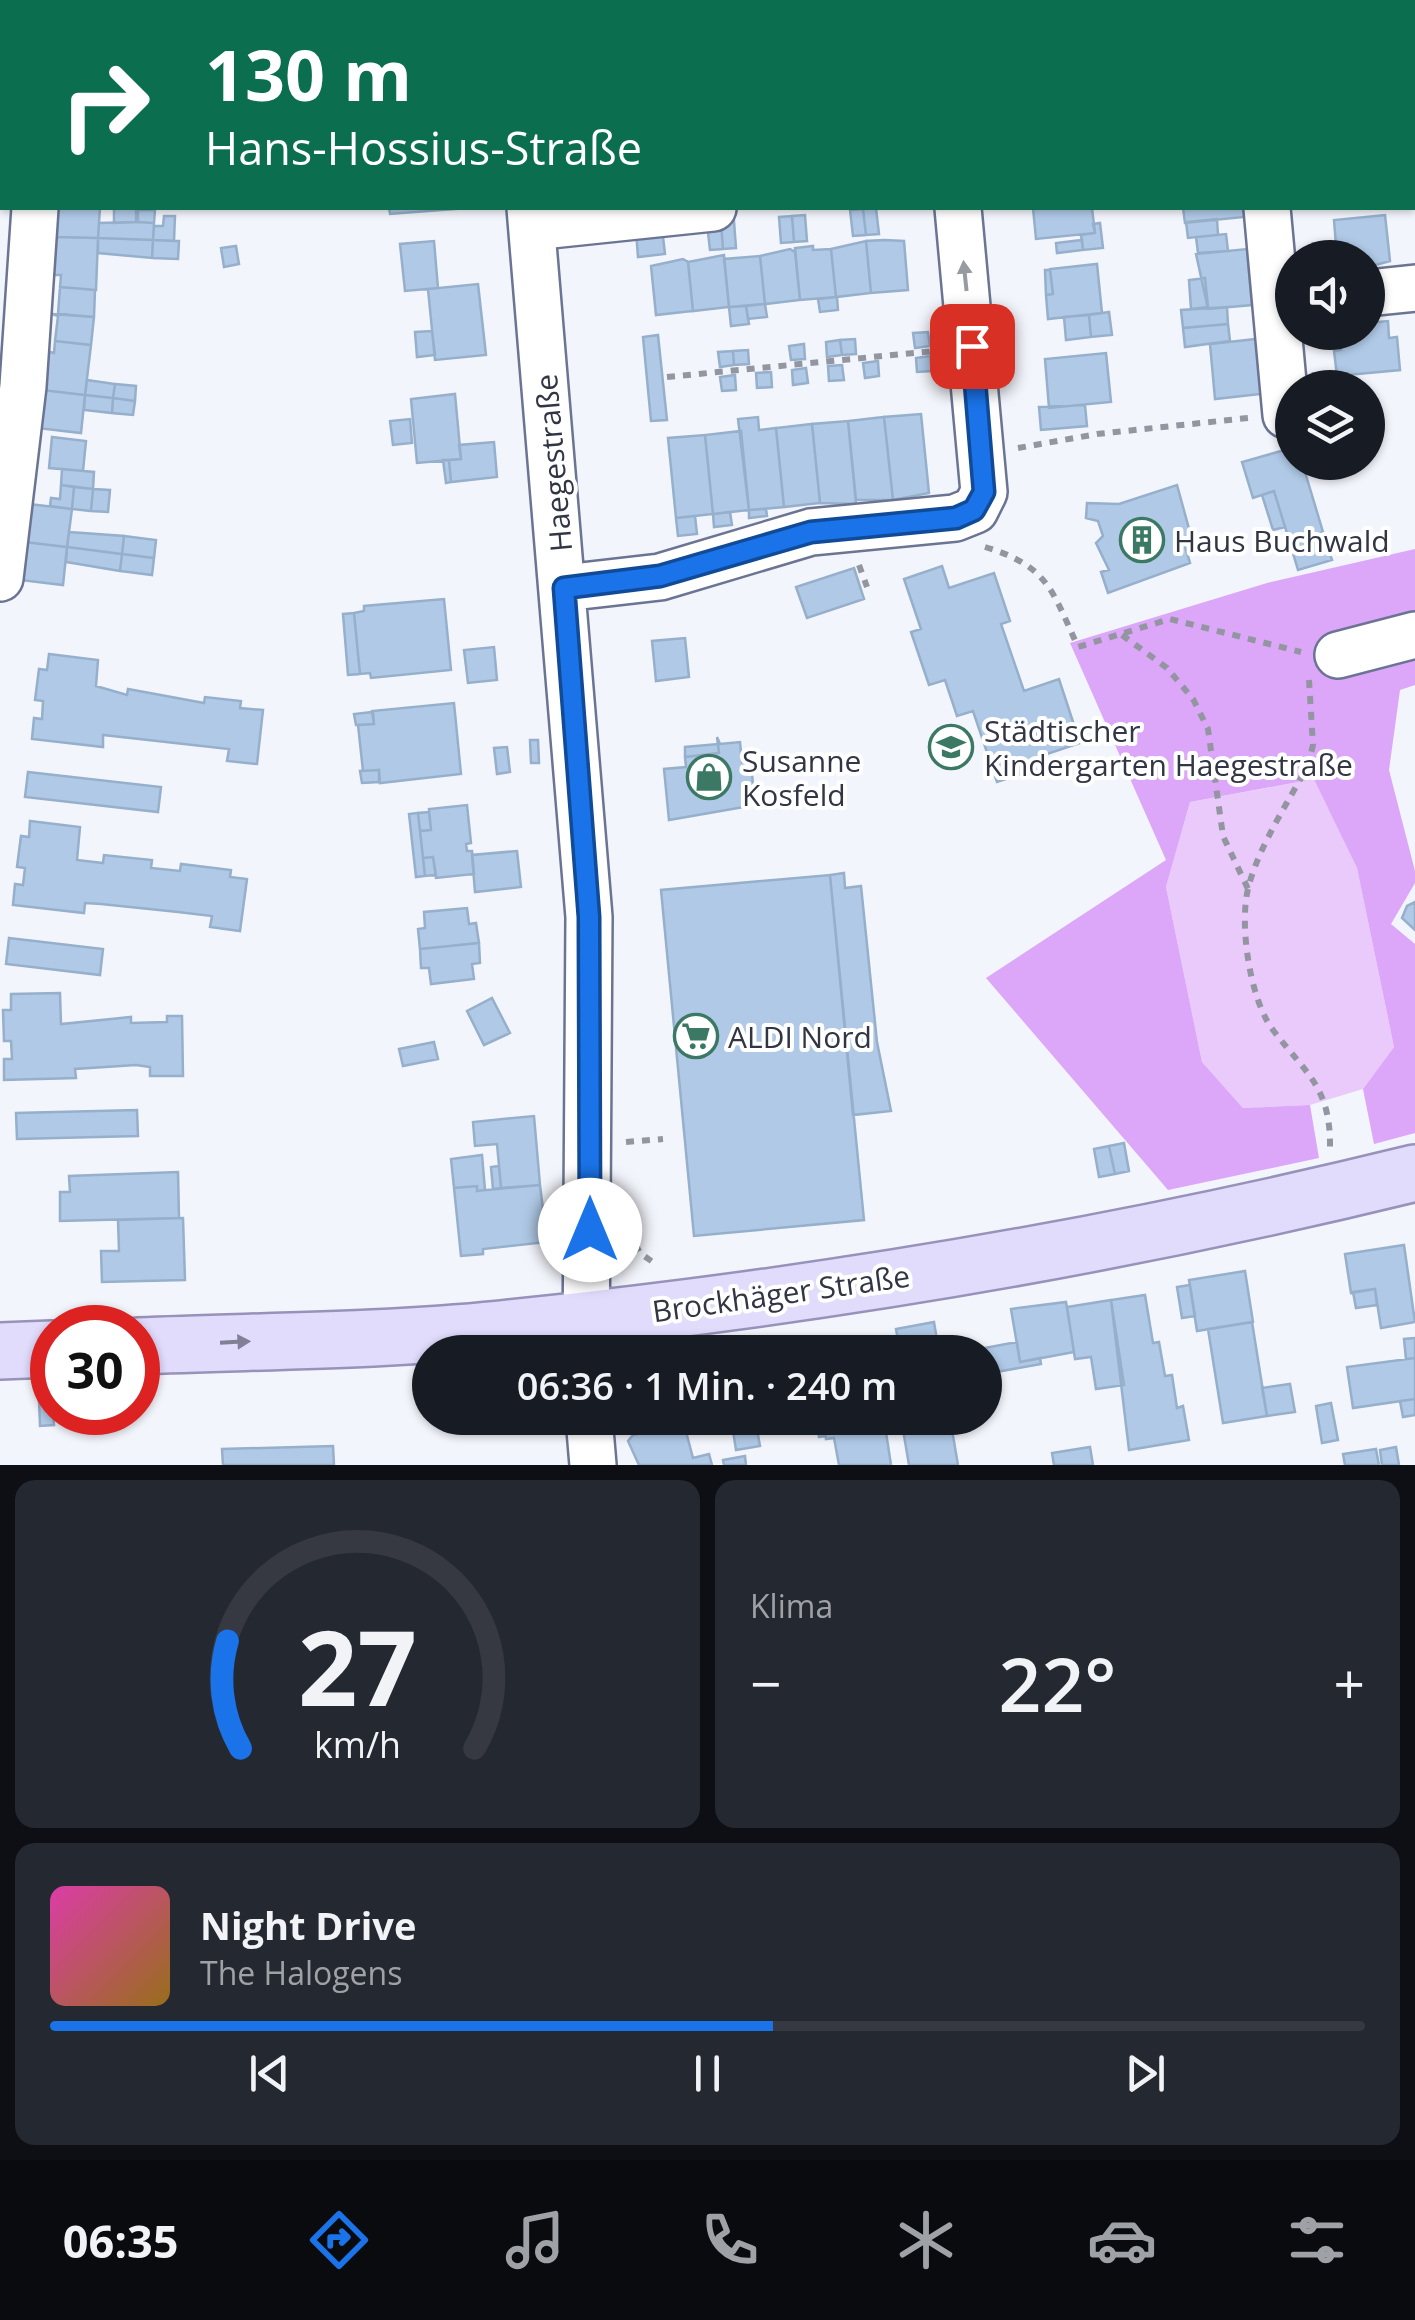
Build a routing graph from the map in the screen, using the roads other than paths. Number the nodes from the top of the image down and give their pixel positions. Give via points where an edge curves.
1 (36, 210) edge
2 (673, 210) edge
3 (958, 210) edge
4 (1267, 210) edge
5 (531, 217) edge
6 (1275, 250) edge
7 (1415, 288) edge
8 (1385, 291) edge
9 (0, 578) edge
10 (564, 588) junction
11 (1415, 636) edge
12 (1322, 654) road end
13 (1415, 1174) edge
14 (574, 1335) edge
15 (587, 1335) edge
16 (592, 1335) edge
17 (160, 1345) edge
18 (30, 1350) edge
19 (0, 1351) edge
20 (590, 1435) edge
21 (593, 1465) edge

1 - 9 street
2 - 5 street
10 -> 3 street via 660,576 811,532 956,518 974,510 984,492 982,454
4 - 6 street
5 - 10 street, Haegestraße
7 - 8 street
10 - 15 street, Haegestraße via 589,917
11 - 12 street
13 - 16 main road, Brockhäger Straße via 1275,1208
17 -> 14 main road, Brockhäger Straße via 496,1329
18 - 19 main road
20 - 21 street

